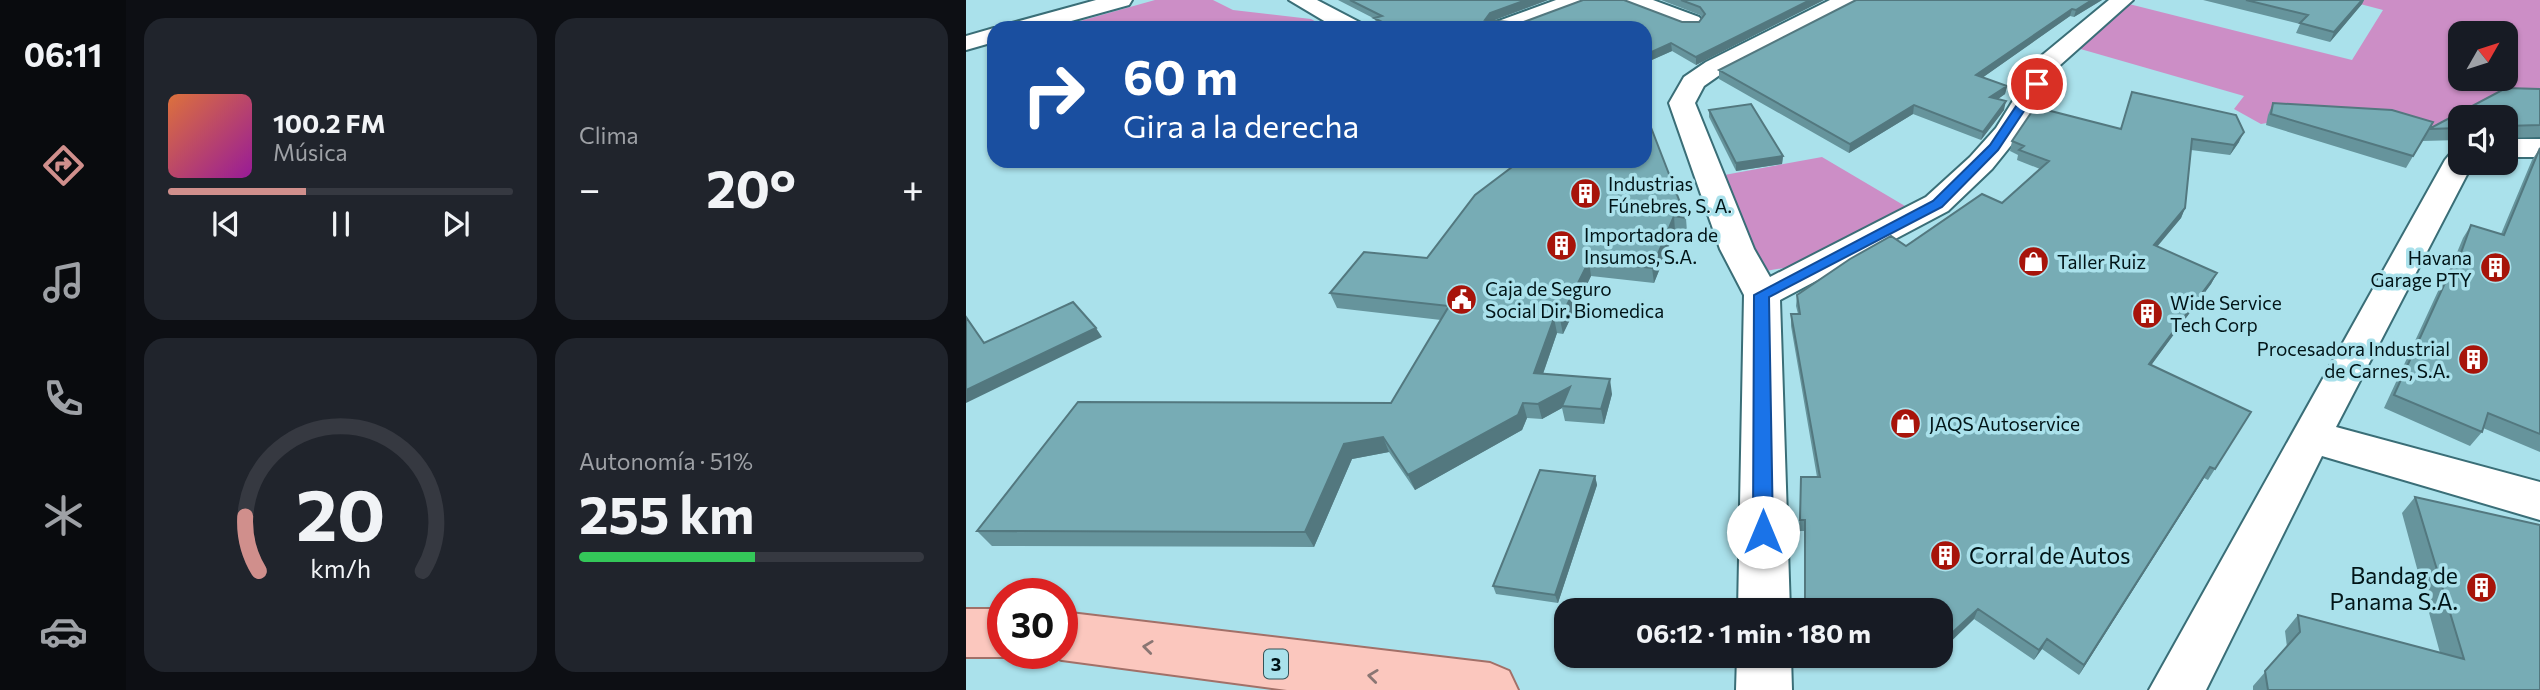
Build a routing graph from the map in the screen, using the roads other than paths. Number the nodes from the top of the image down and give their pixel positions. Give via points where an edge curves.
1 (1121, 0) edge
2 (1300, 0) edge
3 (1576, 0) edge
4 (1633, 0) edge
5 (1847, 0) edge
6 (2122, 0) edge
7 (1045, 21) edge
8 (1340, 21) edge
9 (1520, 21) edge
10 (1691, 22) edge
11 (987, 37) edge
12 (966, 43) edge
13 (2518, 148) edge
14 (2540, 148) edge
15 (2452, 175) edge
16 (1762, 295) junction
17 (2310, 436) junction
18 (2540, 501) edge
19 (1764, 598) edge
20 (966, 633) edge
21 (987, 633) edge
22 (1078, 638) edge
23 (1764, 668) edge
24 (1490, 690) edge
25 (1764, 690) edge
26 (2177, 690) edge

1 - 7 street
2 - 8 street
3 - 9 street
4 - 10 street
5 - 16 street via 1715,67 1693,82 1682,103 1737,249
6 - 16 street via 2049,62 2007,132 1937,204
11 - 12 street
13 - 14 street
15 - 17 street
16 - 19 street
17 - 18 street
17 - 26 street
20 - 21 main road
24 -> 22 main road, 3
23 - 25 street

